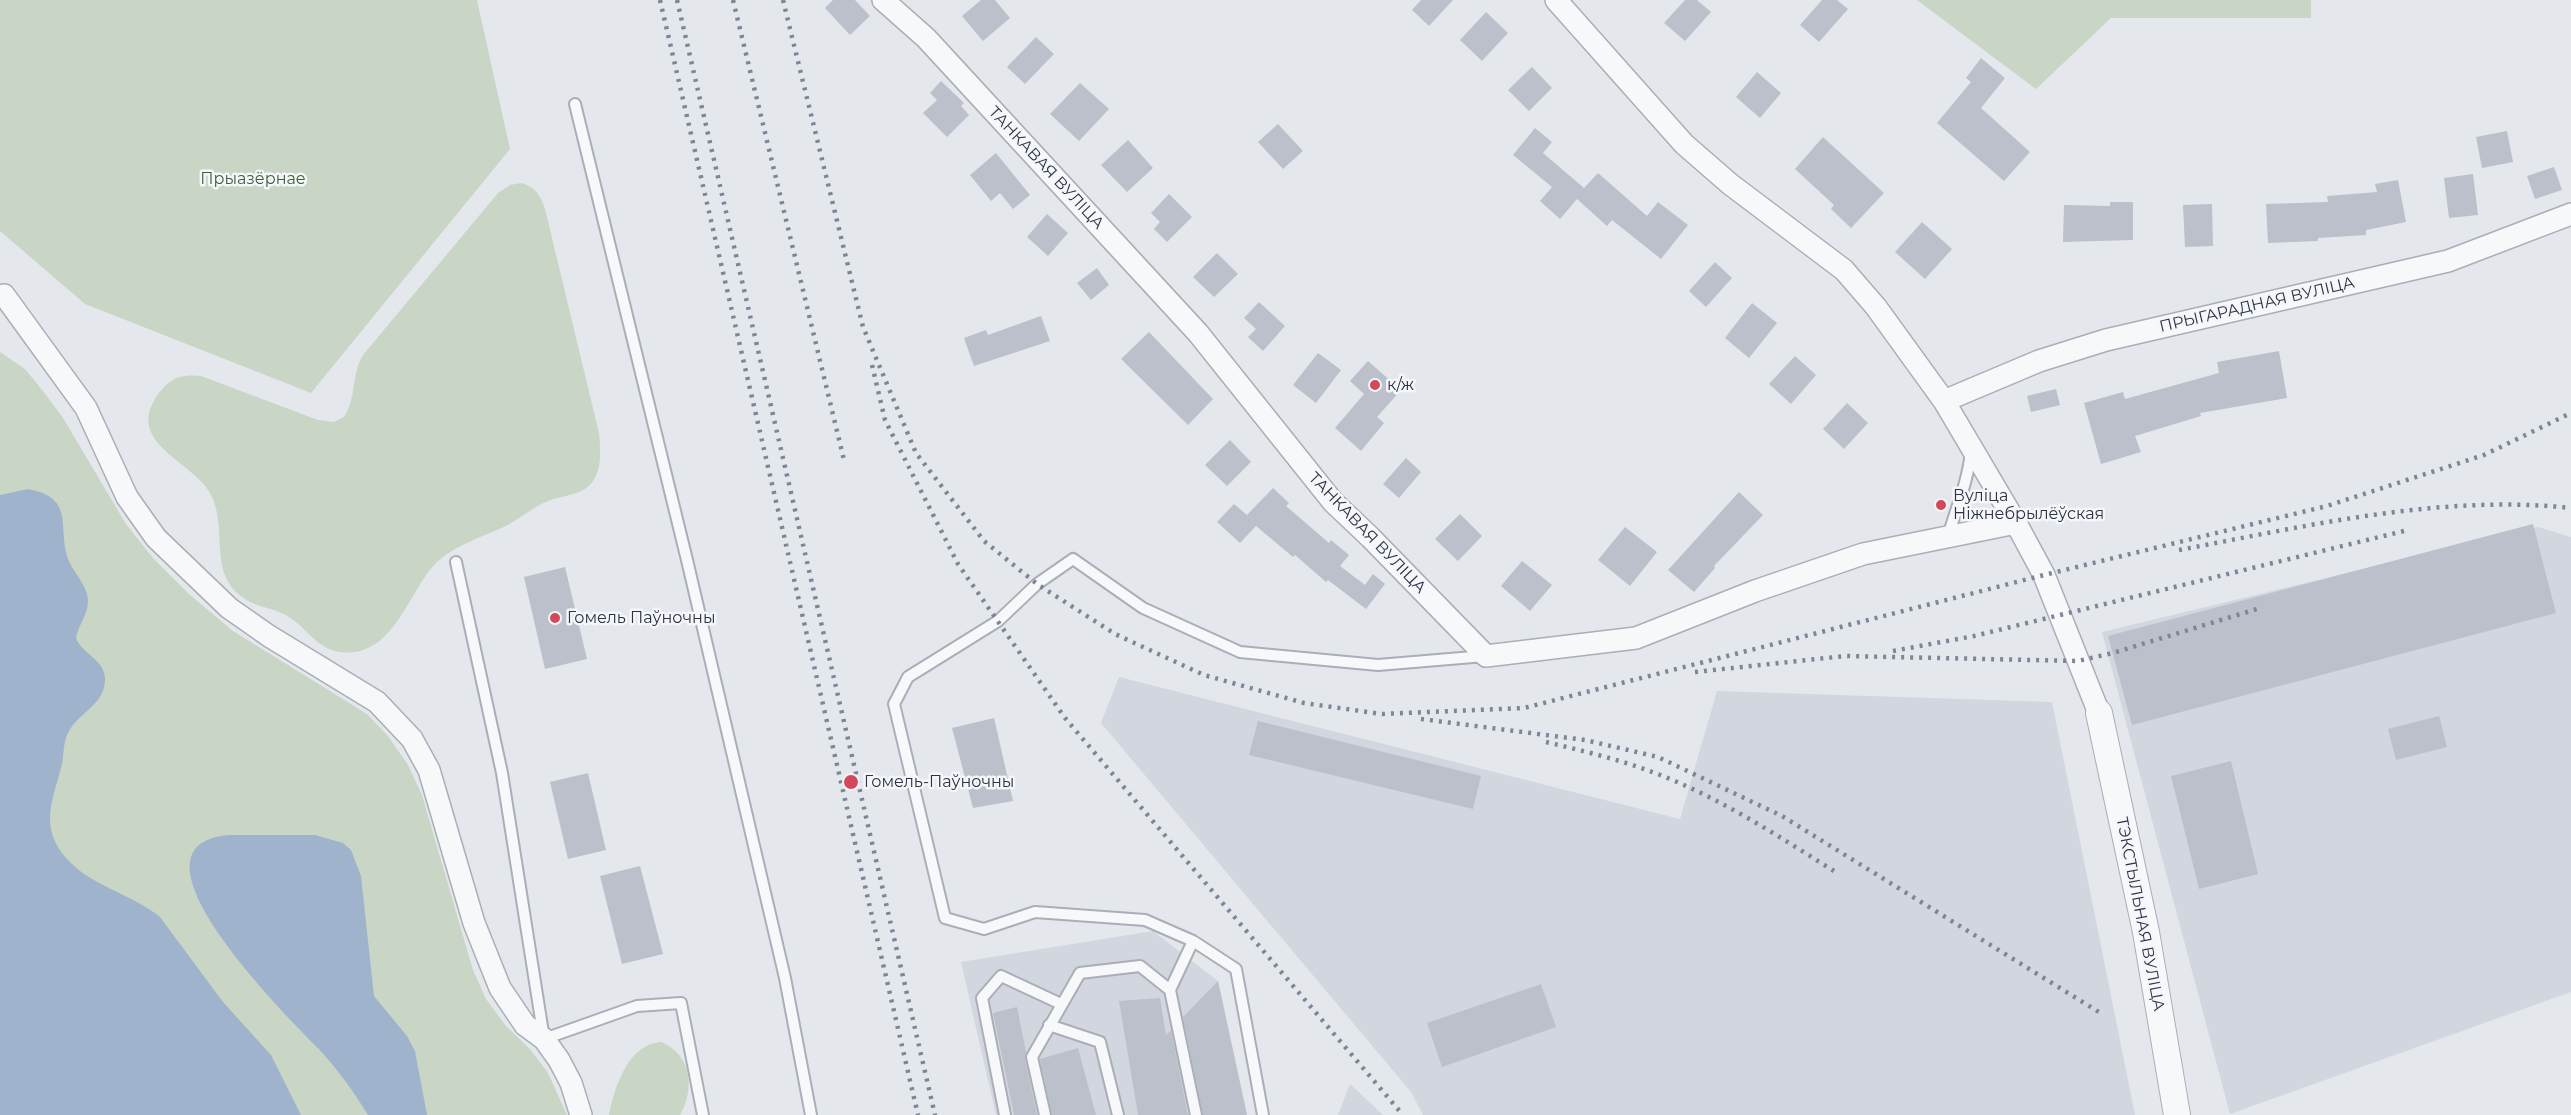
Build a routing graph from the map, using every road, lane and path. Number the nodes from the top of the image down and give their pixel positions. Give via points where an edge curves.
1 (883, 0) edge
2 (1556, 0) edge
3 (575, 104) dead end
4 (2571, 214) edge
5 (1, 293) edge
6 (1944, 401) junction
7 (1971, 446) junction
8 (2016, 523) junction
9 (1948, 537) junction
10 (456, 562) dead end
11 (1486, 656) junction
12 (2099, 713) joint
13 (1194, 941) junction
14 (1170, 990) junction
15 (1061, 1004) junction
16 (1049, 1025) junction
17 (544, 1039) junction
18 (581, 1115) edge
19 (703, 1115) edge
20 (811, 1115) edge
21 (1005, 1115) edge
22 (1045, 1115) edge
23 (1118, 1115) edge
24 (1196, 1115) edge
25 (1263, 1115) edge
26 (2177, 1115) edge

1 - 11 street, ТАНКАВАЯ ВУЛІЦА via 926,38 1198,333 1334,502
2 - 6 street via 1684,144 1844,270
3 - 20 lane via 785,978
4 - 6 street, ПРЫГАРАДНАЯ ВУЛІЦА via 2448,261 2106,340 2039,361
5 - 17 street via 86,408 127,497 156,538 229,608 377,702 412,739 429,770 474,922 500,988 525,1025
6 - 7 street
7 - 8 street
7 - 9 lane via 1968,478
8 - 9 street
8 - 12 street via 2044,575
9 - 11 street via 1863,554 1636,638
10 - 17 lane via 502,772
11 - 13 lane via 1378,665 1240,652 1143,608 1073,559 1036,584 998,621 908,678 894,704 945,918 984,929 1035,912 1145,920
12 - 26 street, ТЭКСТЫЛЬНАЯ ВУЛІЦА via 2146,932
13 - 14 lane
13 - 25 lane via 1236,969
14 - 15 lane via 1140,966 1080,973
14 - 24 lane
15 - 16 lane
15 - 21 lane via 1001,976 982,998
16 - 22 lane via 1032,1057
16 - 23 lane via 1100,1042
17 - 18 street via 571,1083
17 - 19 lane via 637,1006 681,1003

